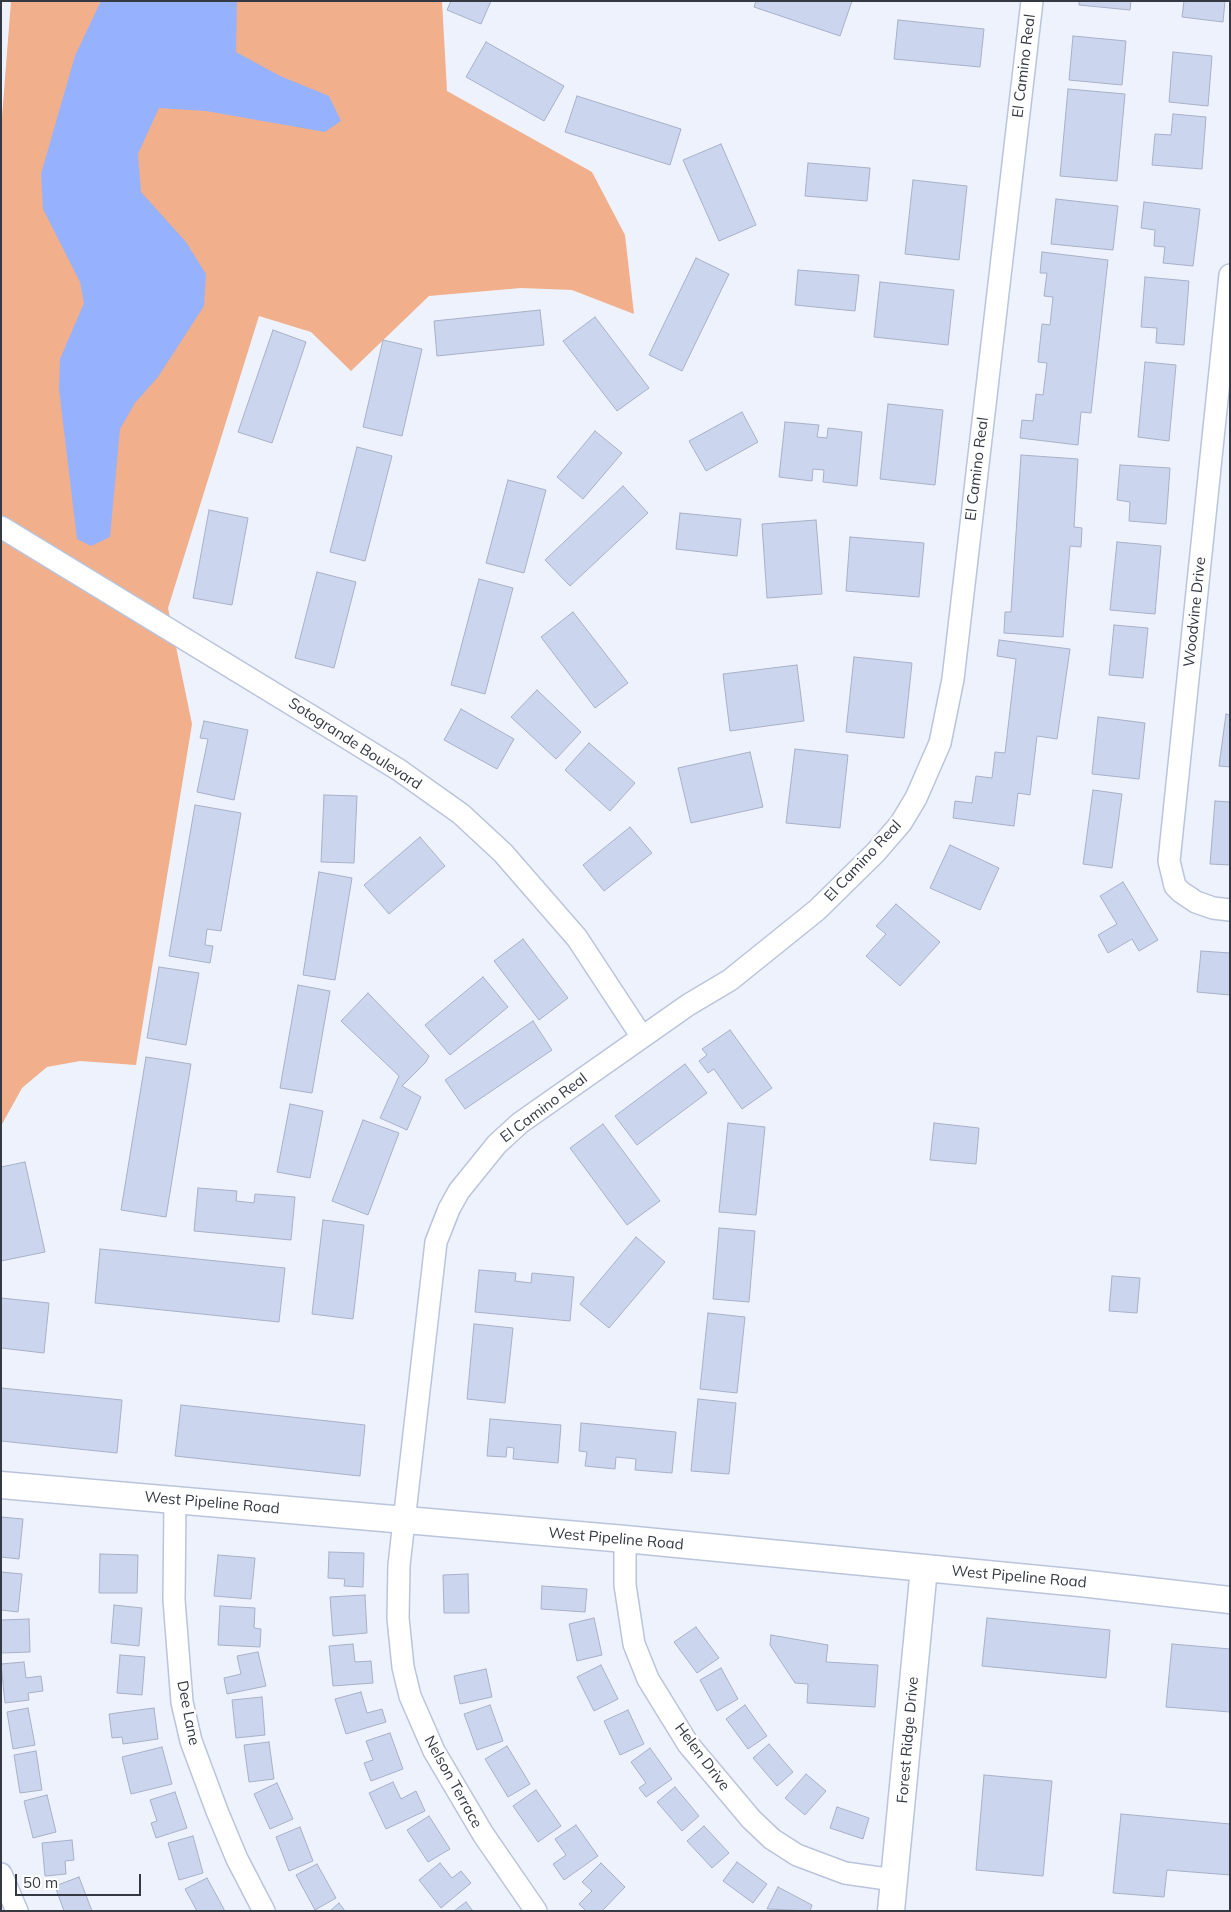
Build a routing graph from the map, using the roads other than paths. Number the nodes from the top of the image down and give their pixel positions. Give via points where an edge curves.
1 (1032, 1) edge
2 (1230, 275) edge
3 (1, 527) edge
4 (1230, 910) edge
5 (642, 1037) junction
6 (1, 1485) edge
7 (175, 1500) junction
8 (404, 1520) junction
9 (625, 1539) junction
10 (924, 1568) junction
11 (1230, 1600) edge
12 (1, 1874) edge
13 (894, 1880) junction
14 (10, 1907) edge
15 (264, 1911) edge
16 (536, 1911) edge
17 (891, 1911) edge

1 - 5 street, El Camino Real via 953,679 940,744 916,798 901,823 876,852 817,910 730,980
2 - 4 street, Woodvine Drive via 1169,861 1175,886 1180,892 1196,902
3 - 5 street, Sotogrande Boulevard via 399,770 460,814 503,853 577,938
5 - 8 street, El Camino Real via 520,1123 497,1144 459,1191 449,1209 436,1242
6 - 7 main road, West Pipeline Road
7 - 8 main road, West Pipeline Road
7 - 15 street, Dee Lane via 174,1600 182,1702 217,1811
8 - 9 main road, West Pipeline Road
8 - 16 street, Nelson Terrace via 398,1618 403,1667 410,1696 434,1751 483,1834
9 - 10 main road, West Pipeline Road
9 - 13 street, Helen Drive via 625,1584 634,1644 648,1679 688,1744 751,1819 789,1850 844,1873
10 - 11 main road, West Pipeline Road
10 - 13 main road, Forest Ridge Drive
12 - 14 street
13 - 17 main road, Forest Ridge Drive

